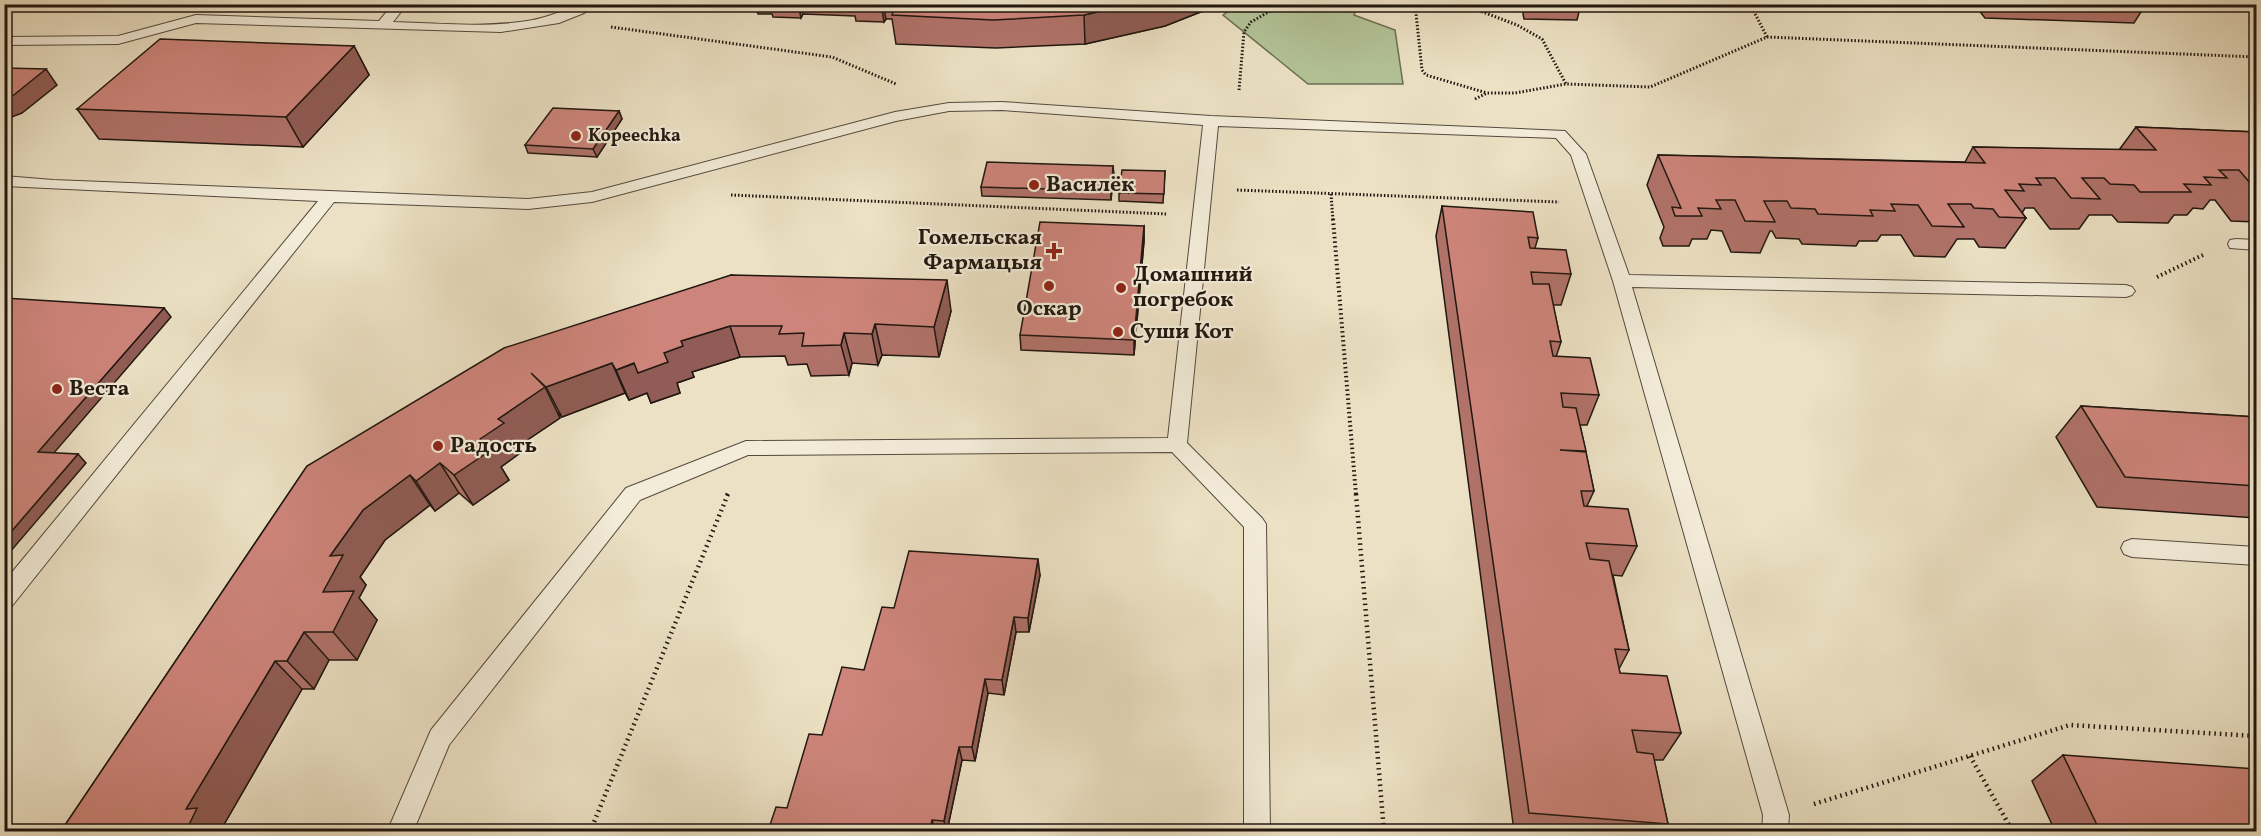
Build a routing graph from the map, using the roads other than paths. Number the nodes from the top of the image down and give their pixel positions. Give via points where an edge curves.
1 (211, 4) edge
2 (401, 4) edge
3 (591, 4) edge
4 (196, 19) junction
5 (384, 24) junction
6 (4, 42) edge
7 (1210, 121) junction
8 (4, 181) edge
9 (330, 197) junction
10 (2236, 244) dead end
11 (2256, 245) edge
12 (1622, 280) junction
13 (2126, 291) road end
14 (1177, 445) junction
15 (2132, 548) dead end
16 (2256, 556) edge
17 (4, 599) edge
18 (1775, 823) edge
19 (400, 831) edge
20 (1257, 831) edge

1 - 4 lane
2 - 5 lane
3 - 5 lane via 547,22 517,27
4 - 5 lane
4 - 6 lane via 118,40
7 - 9 lane via 1002,106 949,107 895,117 592,197 528,204
7 - 12 lane via 1560,134 1578,154
7 - 14 lane
8 - 9 lane
9 - 17 lane
10 - 11 lane
12 - 13 lane
12 - 18 lane
14 - 19 lane via 746,448 633,494 440,738
14 - 20 lane via 1255,524
15 - 16 lane

